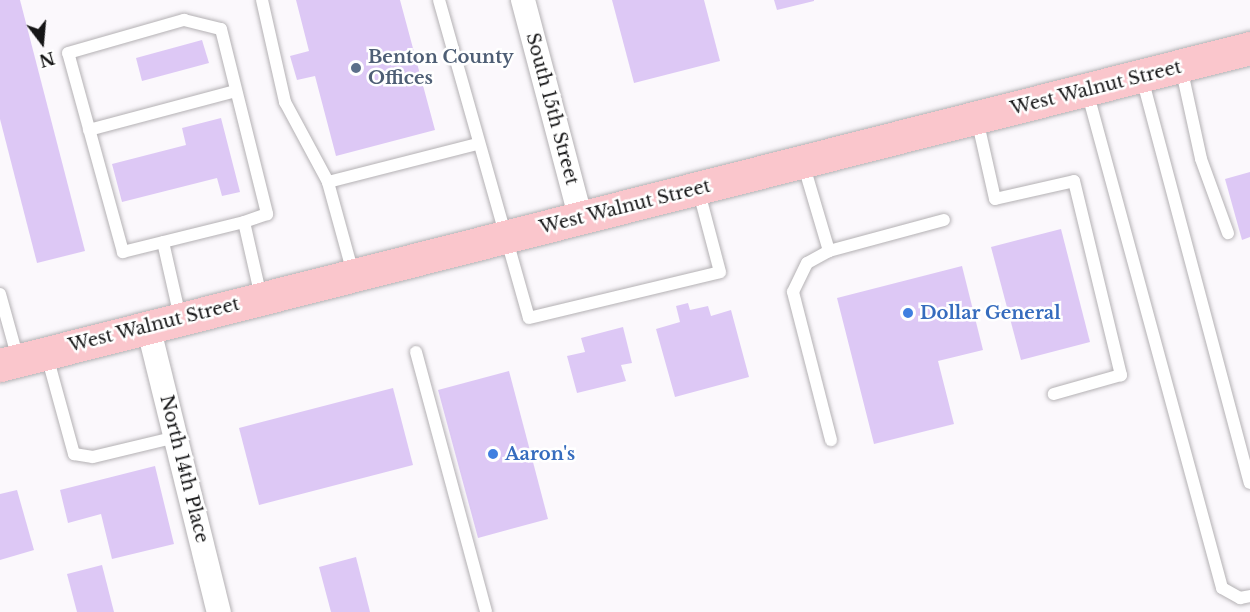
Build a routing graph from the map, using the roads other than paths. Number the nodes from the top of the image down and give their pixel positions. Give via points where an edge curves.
1 (262, 0) edge
2 (439, 0) edge
3 (523, 0) edge
4 (1250, 48) edge
5 (1181, 66) junction
6 (1141, 76) junction
7 (1086, 90) junction
8 (236, 91) junction
9 (977, 118) junction
10 (90, 130) junction
11 (477, 144) junction
12 (802, 162) junction
13 (328, 182) junction
14 (698, 189) junction
15 (581, 219) junction
16 (944, 220) dead end
17 (244, 222) junction
18 (1228, 233) dead end
19 (502, 238) junction
20 (162, 242) junction
21 (828, 251) junction
22 (353, 275) junction
23 (0, 294) edge
24 (261, 298) junction
25 (181, 318) junction
26 (148, 326) junction
27 (416, 351) dead end
28 (21, 359) edge
29 (1054, 394) dead end
30 (176, 437) junction
31 (831, 440) dead end
32 (1250, 483) edge
33 (1250, 596) edge
34 (219, 612) edge
35 (486, 612) edge

1 - 13 lane via 285,102
2 - 11 lane
3 - 15 street, South 15th Street
4 - 5 main road, West Walnut Street
5 - 6 main road, West Walnut Street
5 - 18 lane via 1201,159
6 - 7 main road, West Walnut Street
6 - 32 lane
7 - 9 main road, West Walnut Street
7 - 33 lane via 1222,588 1240,598
8 - 10 lane
8 - 10 lane via 221,29 184,20 68,52
8 - 17 lane via 267,214
9 - 12 main road, West Walnut Street
9 - 29 lane via 995,199 1074,181 1121,375
10 - 20 lane via 123,252
11 - 13 lane
11 - 19 lane
12 - 14 main road, West Walnut Street
12 - 21 lane
13 - 22 lane
14 - 15 main road, West Walnut Street
14 - 19 lane via 720,272 529,318
15 - 19 main road, West Walnut Street
16 - 21 lane
17 - 20 lane
17 - 24 lane
19 - 22 main road, West Walnut Street
20 - 25 lane
21 - 31 lane via 807,263 793,291
22 - 24 main road, West Walnut Street
23 - 28 lane
24 - 25 main road, West Walnut Street
25 - 26 main road, West Walnut Street
26 - 28 main road, West Walnut Street
26 - 30 street, North 14th Place
27 - 35 lane
28 - 30 lane via 74,454 93,457
30 - 34 street, North 14th Place

